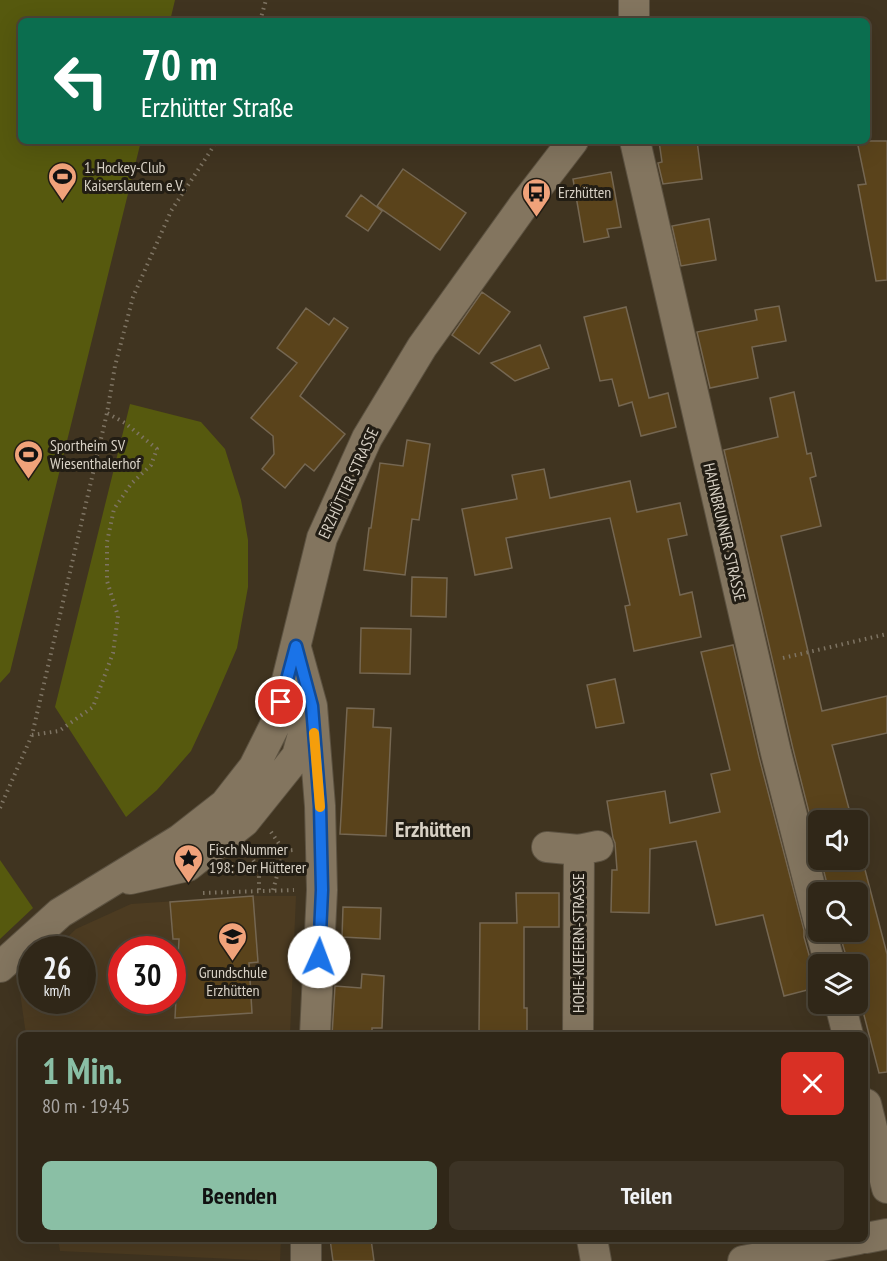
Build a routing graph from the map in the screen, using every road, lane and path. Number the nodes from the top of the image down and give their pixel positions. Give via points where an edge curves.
1 (266, 0) edge
2 (634, 0) edge
3 (262, 18) edge
4 (634, 18) edge
5 (215, 144) edge
6 (571, 144) edge
7 (636, 144) edge
8 (107, 413) junction
9 (887, 634) edge
10 (296, 646) junction
11 (790, 657) dead end
12 (312, 706) junction
13 (32, 735) junction
14 (0, 808) edge
15 (547, 847) dead end
16 (284, 851) dead end
17 (247, 852) dead end
18 (809, 882) edge
19 (104, 885) junction
20 (273, 890) junction
21 (322, 890) junction
22 (258, 891) junction
23 (202, 893) dead end
24 (0, 936) edge
25 (33, 936) edge
26 (18, 938) edge
27 (18, 950) edge
28 (0, 967) edge
29 (843, 1014) edge
30 (315, 1032) edge
31 (578, 1032) edge
32 (847, 1032) edge
33 (868, 1112) edge
34 (887, 1188) edge
35 (887, 1234) edge
36 (868, 1238) edge
37 (306, 1242) edge
38 (593, 1242) edge
39 (843, 1242) edge
40 (306, 1261) edge
41 (596, 1261) edge
42 (743, 1261) edge

1 - 3 path
2 - 4 street
5 - 8 path via 171,211 134,297
6 - 10 street, ERZHÜTTER STRASSE via 417,354 367,438 322,538
7 - 18 street, HAHNBRUNNER STRASSE
8 - 13 path
8 - 13 path via 157,449 151,465 131,484 114,509 107,542 107,581 118,616 113,653 93,707 59,731
9 - 11 path
10 - 12 street
10 - 19 street, ERZHÜTTER STRASSE via 276,721 254,767 225,804 179,840
12 - 19 street via 297,756 244,822 188,866
12 - 21 street
13 - 14 path
15 - 31 street, HOHE-KIEFERN-STRASSE via 589,848
16 - 20 path
17 - 22 path via 259,868
19 - 25 street, ERZHÜTTER STRASSE via 60,913
20 - 21 path
20 - 22 path
21 - 30 street
22 - 23 path
24 - 26 street
27 - 28 street, ERZHÜTTER STRASSE
29 - 32 street
33 - 34 street
35 - 36 street
37 - 40 street
38 - 41 street
39 - 42 street

